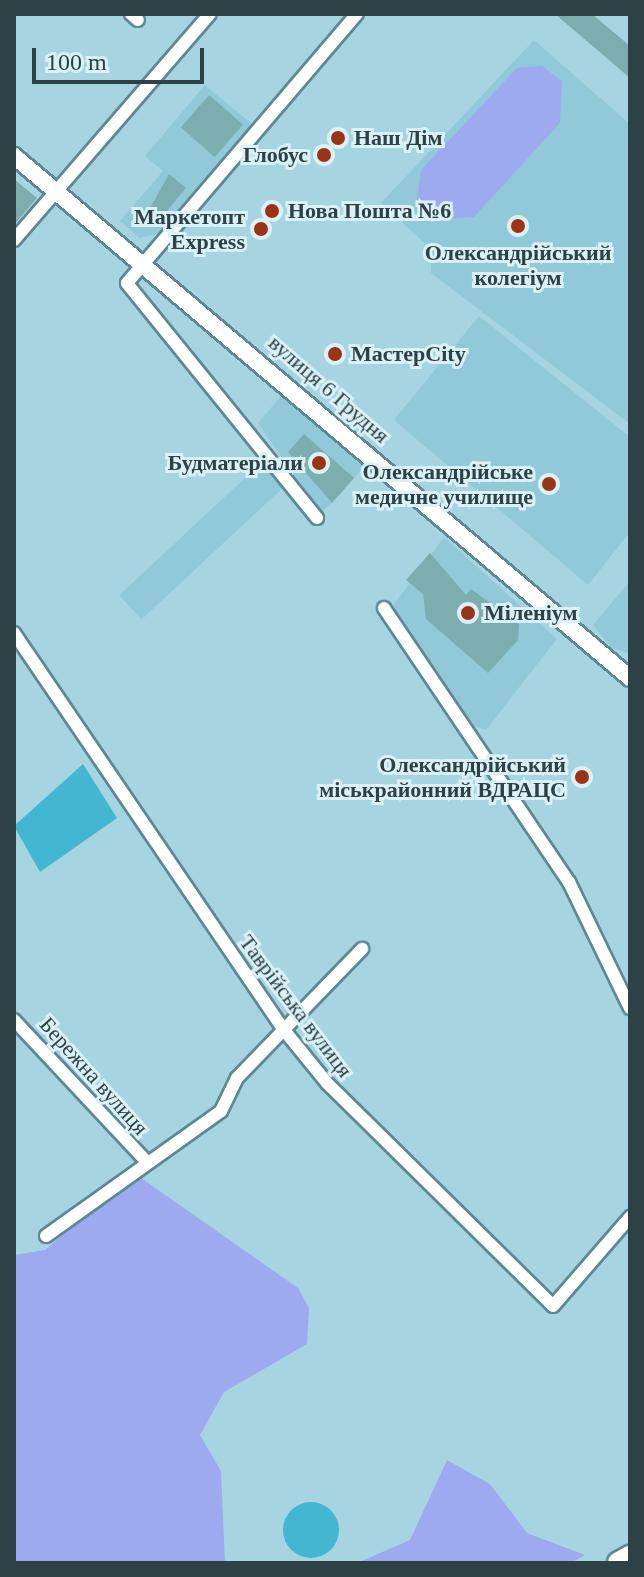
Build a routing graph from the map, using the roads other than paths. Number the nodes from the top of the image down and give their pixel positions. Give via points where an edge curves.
1 (210, 14) edge
2 (357, 14) edge
3 (14, 156) edge
4 (58, 190) junction
5 (14, 240) edge
6 (143, 259) junction
7 (317, 518) dead end
8 (384, 608) dead end
9 (14, 633) edge
10 (630, 678) edge
11 (362, 949) dead end
12 (630, 1008) edge
13 (14, 1020) edge
14 (284, 1030) junction
15 (145, 1160) junction
16 (630, 1217) edge
17 (46, 1236) dead end
18 (630, 1557) edge
19 (619, 1563) edge

1 - 4 street
2 - 6 street
3 - 4 street, вулиця 6 Грудня
4 - 5 street
4 - 6 street, вулиця 6 Грудня
6 - 7 street via 127,283
6 - 10 street, вулиця 6 Грудня
8 - 12 street via 569,882
9 - 14 street, Таврійська вулиця
11 - 14 street
13 - 15 street, Бережна вулиця
14 - 15 street via 237,1078 221,1111
14 - 16 street, Таврійська вулиця via 327,1083 553,1306
15 - 17 street
18 - 19 highway

